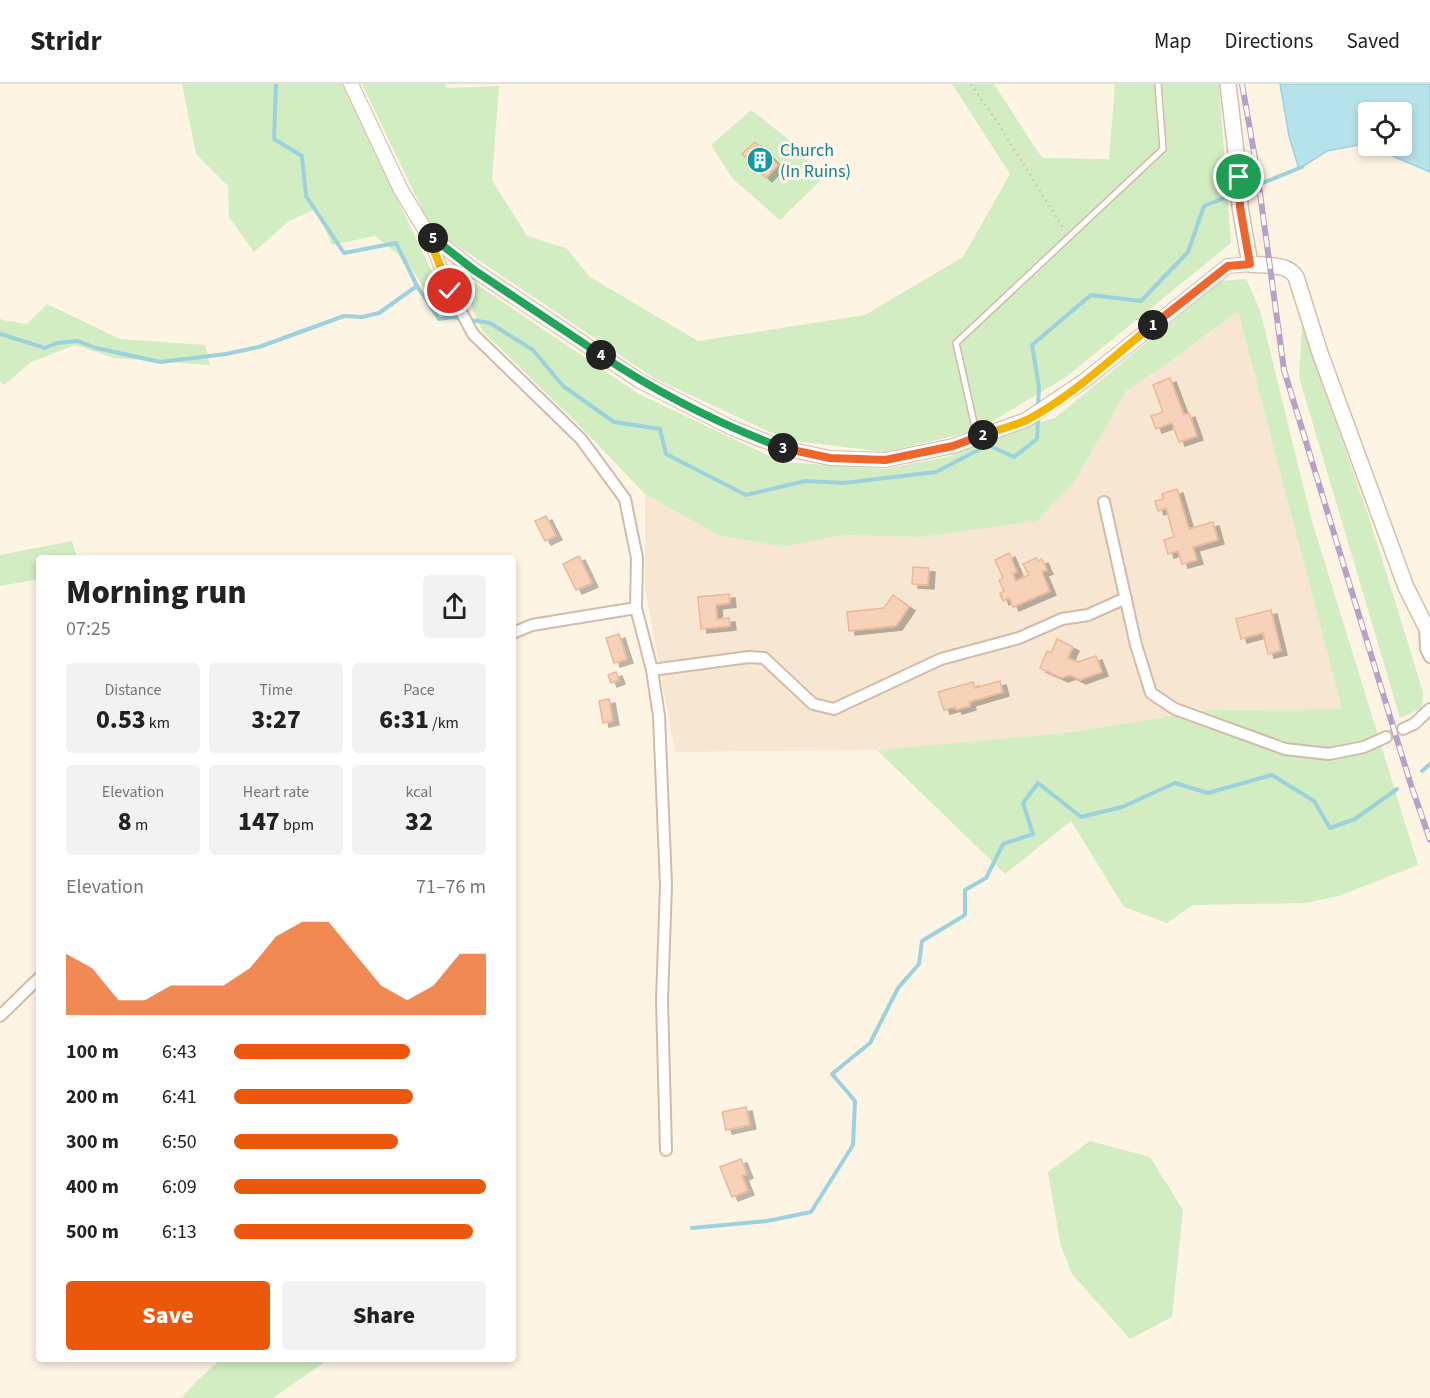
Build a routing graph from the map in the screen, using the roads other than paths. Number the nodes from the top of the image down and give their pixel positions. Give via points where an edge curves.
1 (351, 84) edge
2 (1158, 84) edge
3 (1228, 84) edge
4 (427, 233) junction
5 (1250, 264) junction
6 (978, 437) junction
7 (1104, 502) dead end
8 (1126, 598) junction
9 (636, 608) junction
10 (1428, 630) edge
11 (516, 632) edge
12 (1430, 657) edge
13 (652, 670) junction
14 (1430, 709) edge
15 (1403, 729) tunnel mouth
16 (1386, 736) tunnel mouth
17 (36, 981) edge
18 (0, 1016) edge
19 (666, 1150) dead end

1 - 4 street via 401,190
2 - 6 lane via 1163,149 956,343
3 - 5 main road via 1240,207
4 - 6 street via 474,270 640,381 732,428 783,448 830,458 885,460
4 - 9 street via 450,291 473,334 581,439 625,499 637,558
5 - 6 street via 1228,266 1084,381 1026,420
5 - 10 main road via 1293,271 1406,587
7 - 8 street
8 - 13 street via 1088,615 1062,619 1019,639 941,659 834,710 813,704 764,658
8 - 16 street via 1151,693 1175,709 1286,749 1329,754 1364,747
9 - 11 street via 532,625
9 - 13 street
10 - 12 street via 1426,650
13 - 19 street via 659,716 666,885 662,1000
14 - 15 street
17 - 18 street

